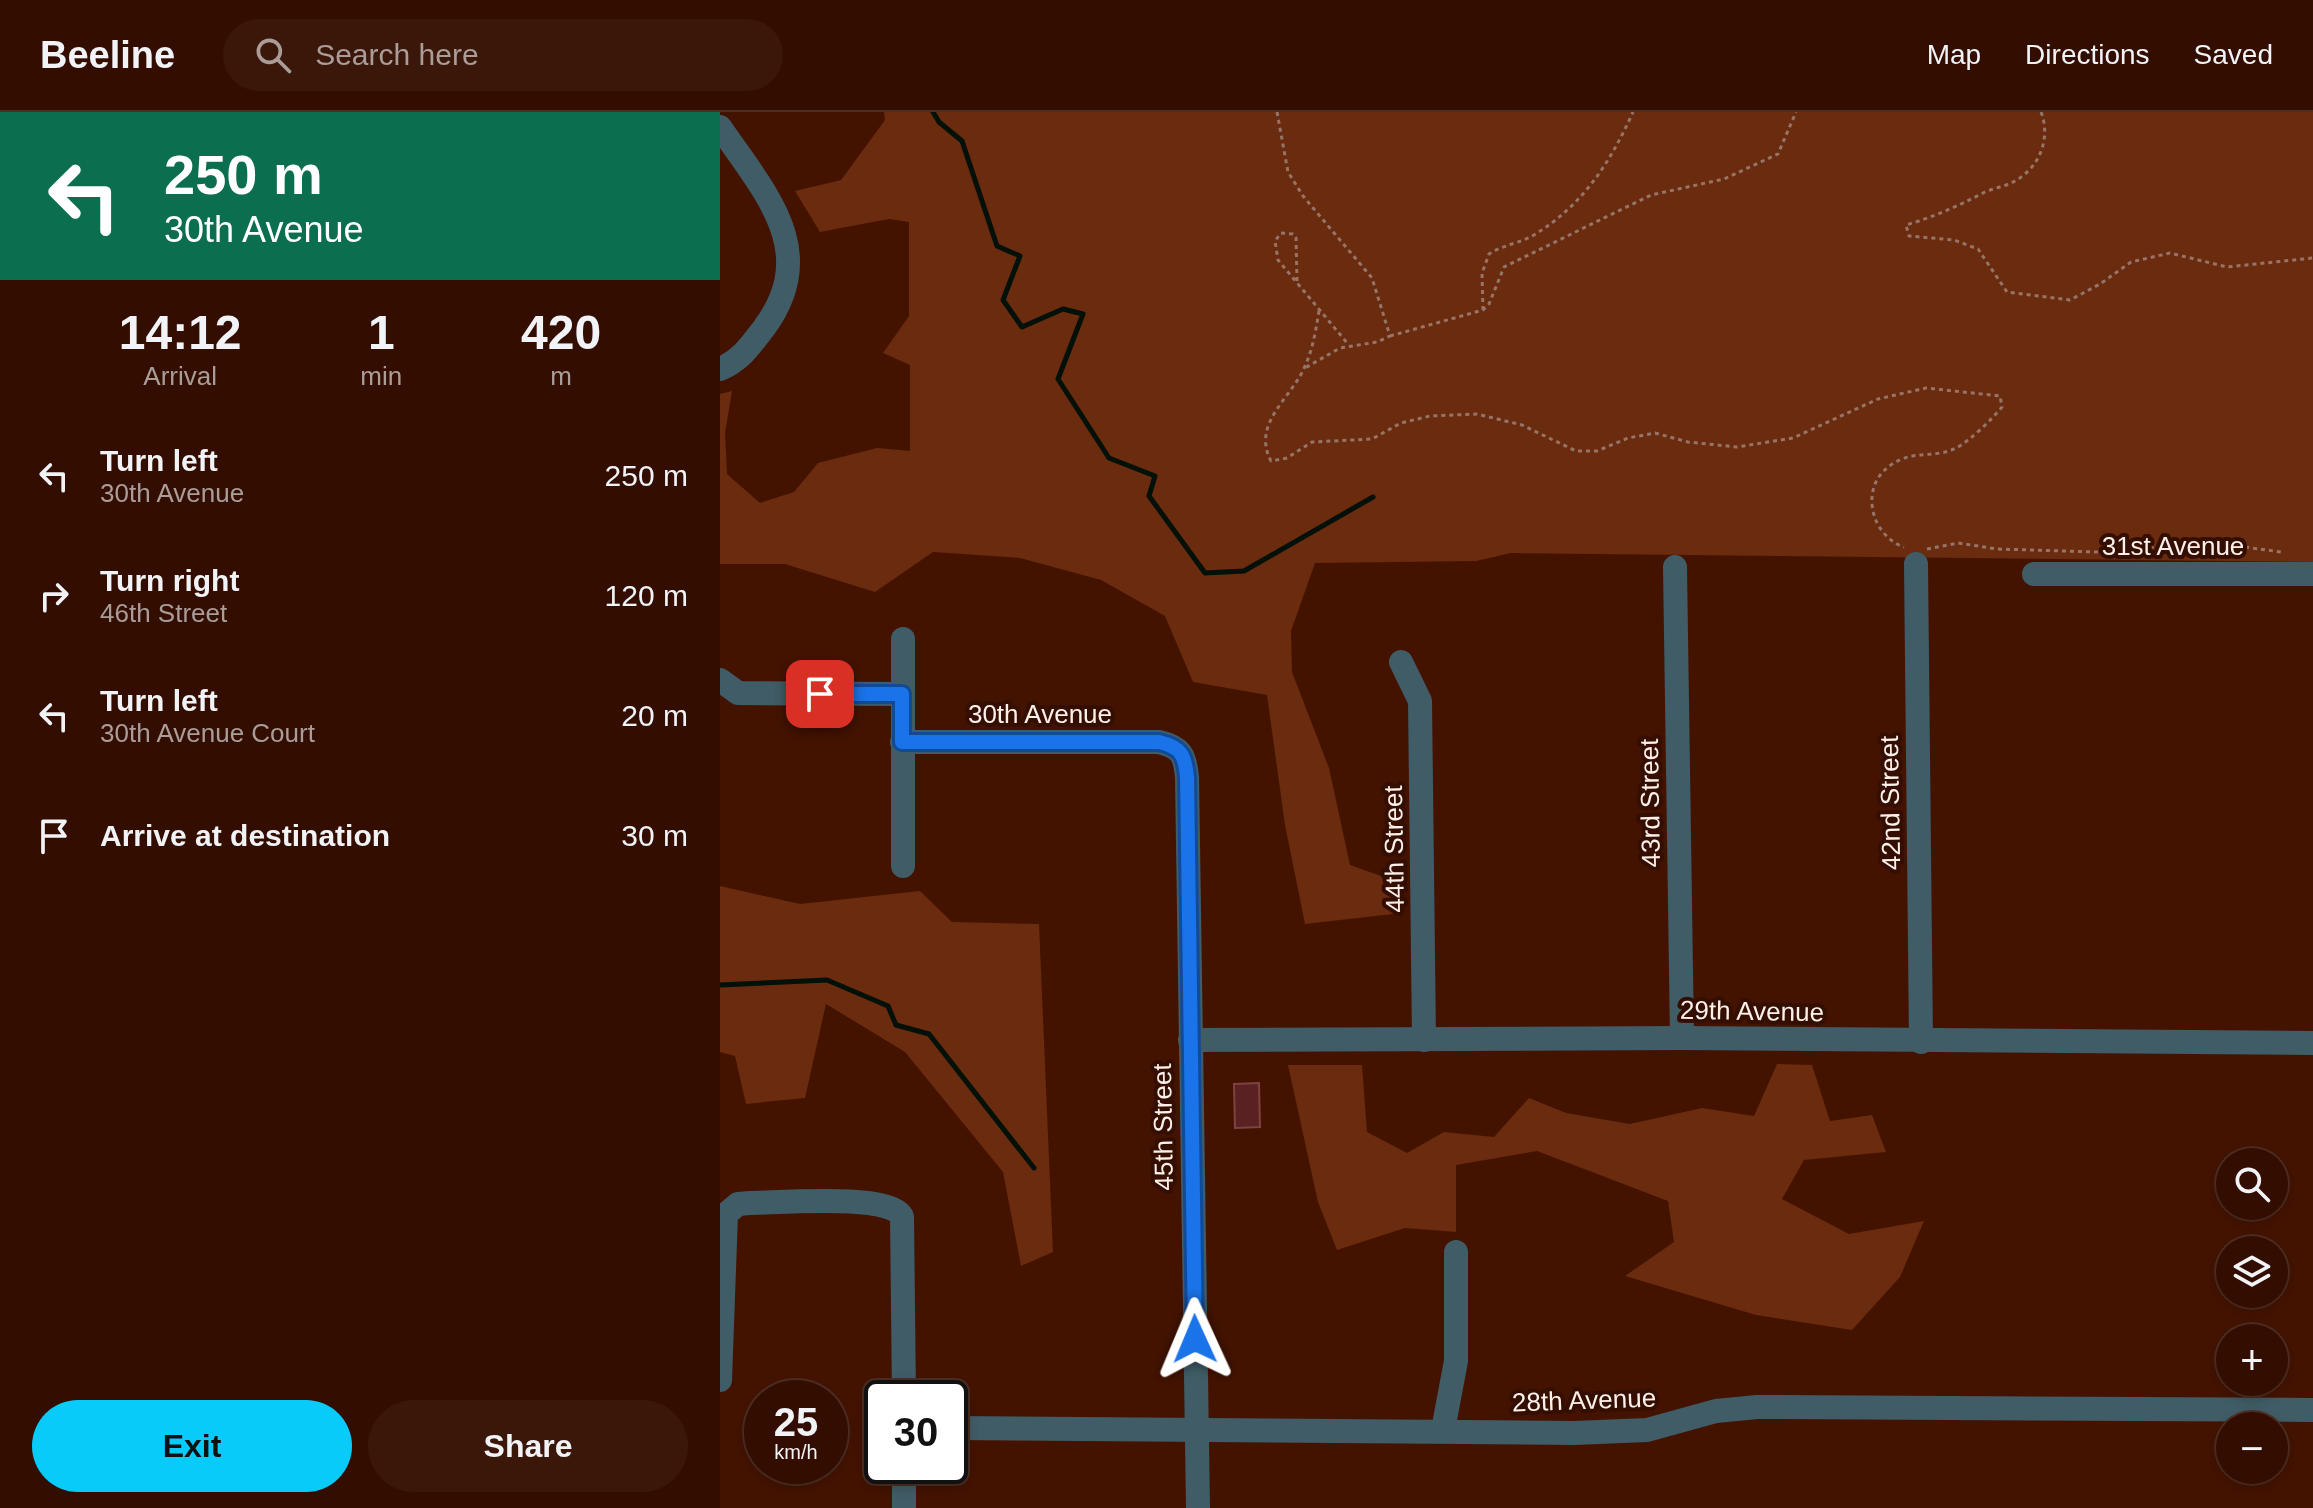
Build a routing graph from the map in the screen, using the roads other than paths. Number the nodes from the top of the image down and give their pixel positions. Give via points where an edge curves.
1 (720, 127) edge
2 (720, 369) edge
3 (1918, 553) road end
4 (1675, 567) dead end
5 (2034, 574) dead end
6 (2313, 574) edge
7 (903, 639) dead end
8 (1401, 662) dead end
9 (720, 680) edge
10 (902, 694) junction
11 (902, 742) junction
12 (1177, 747) joint
13 (903, 866) dead end
14 (1682, 1038) junction
15 (1190, 1040) junction
16 (1424, 1040) junction
17 (1921, 1042) junction
18 (2313, 1043) edge
19 (1456, 1252) dead end
20 (720, 1380) edge
21 (904, 1380) edge
22 (2313, 1410) edge
23 (968, 1428) edge
24 (1197, 1428) junction
25 (1443, 1430) junction
26 (904, 1484) edge
27 (904, 1508) edge
28 (1198, 1508) edge

1 - 2 street via 779,218 790,267 773,315 743,355
3 - 17 street, 42nd Street
4 - 14 street, 43rd Street
5 - 6 street, 31st Avenue
7 - 10 street
8 - 16 street, 44th Street via 1420,701
9 - 10 street via 738,693
10 - 11 street
11 - 12 street, 30th Avenue via 1145,741
11 - 13 street
12 - 15 street, 45th Street via 1187,777
14 - 16 street, 29th Avenue
14 - 17 street, 29th Avenue
15 - 16 street, 29th Avenue
15 - 24 street, 45th Street
17 - 18 street, 29th Avenue
19 - 25 street via 1456,1361
20 - 21 street via 726,1214 738,1204 750,1203 873,1202 900,1210 903,1226
22 - 25 street, 28th Avenue via 1757,1407 1627,1432
23 - 24 street, 28th Avenue
24 - 25 street, 28th Avenue
24 - 28 street, 45th Street
26 - 27 street

